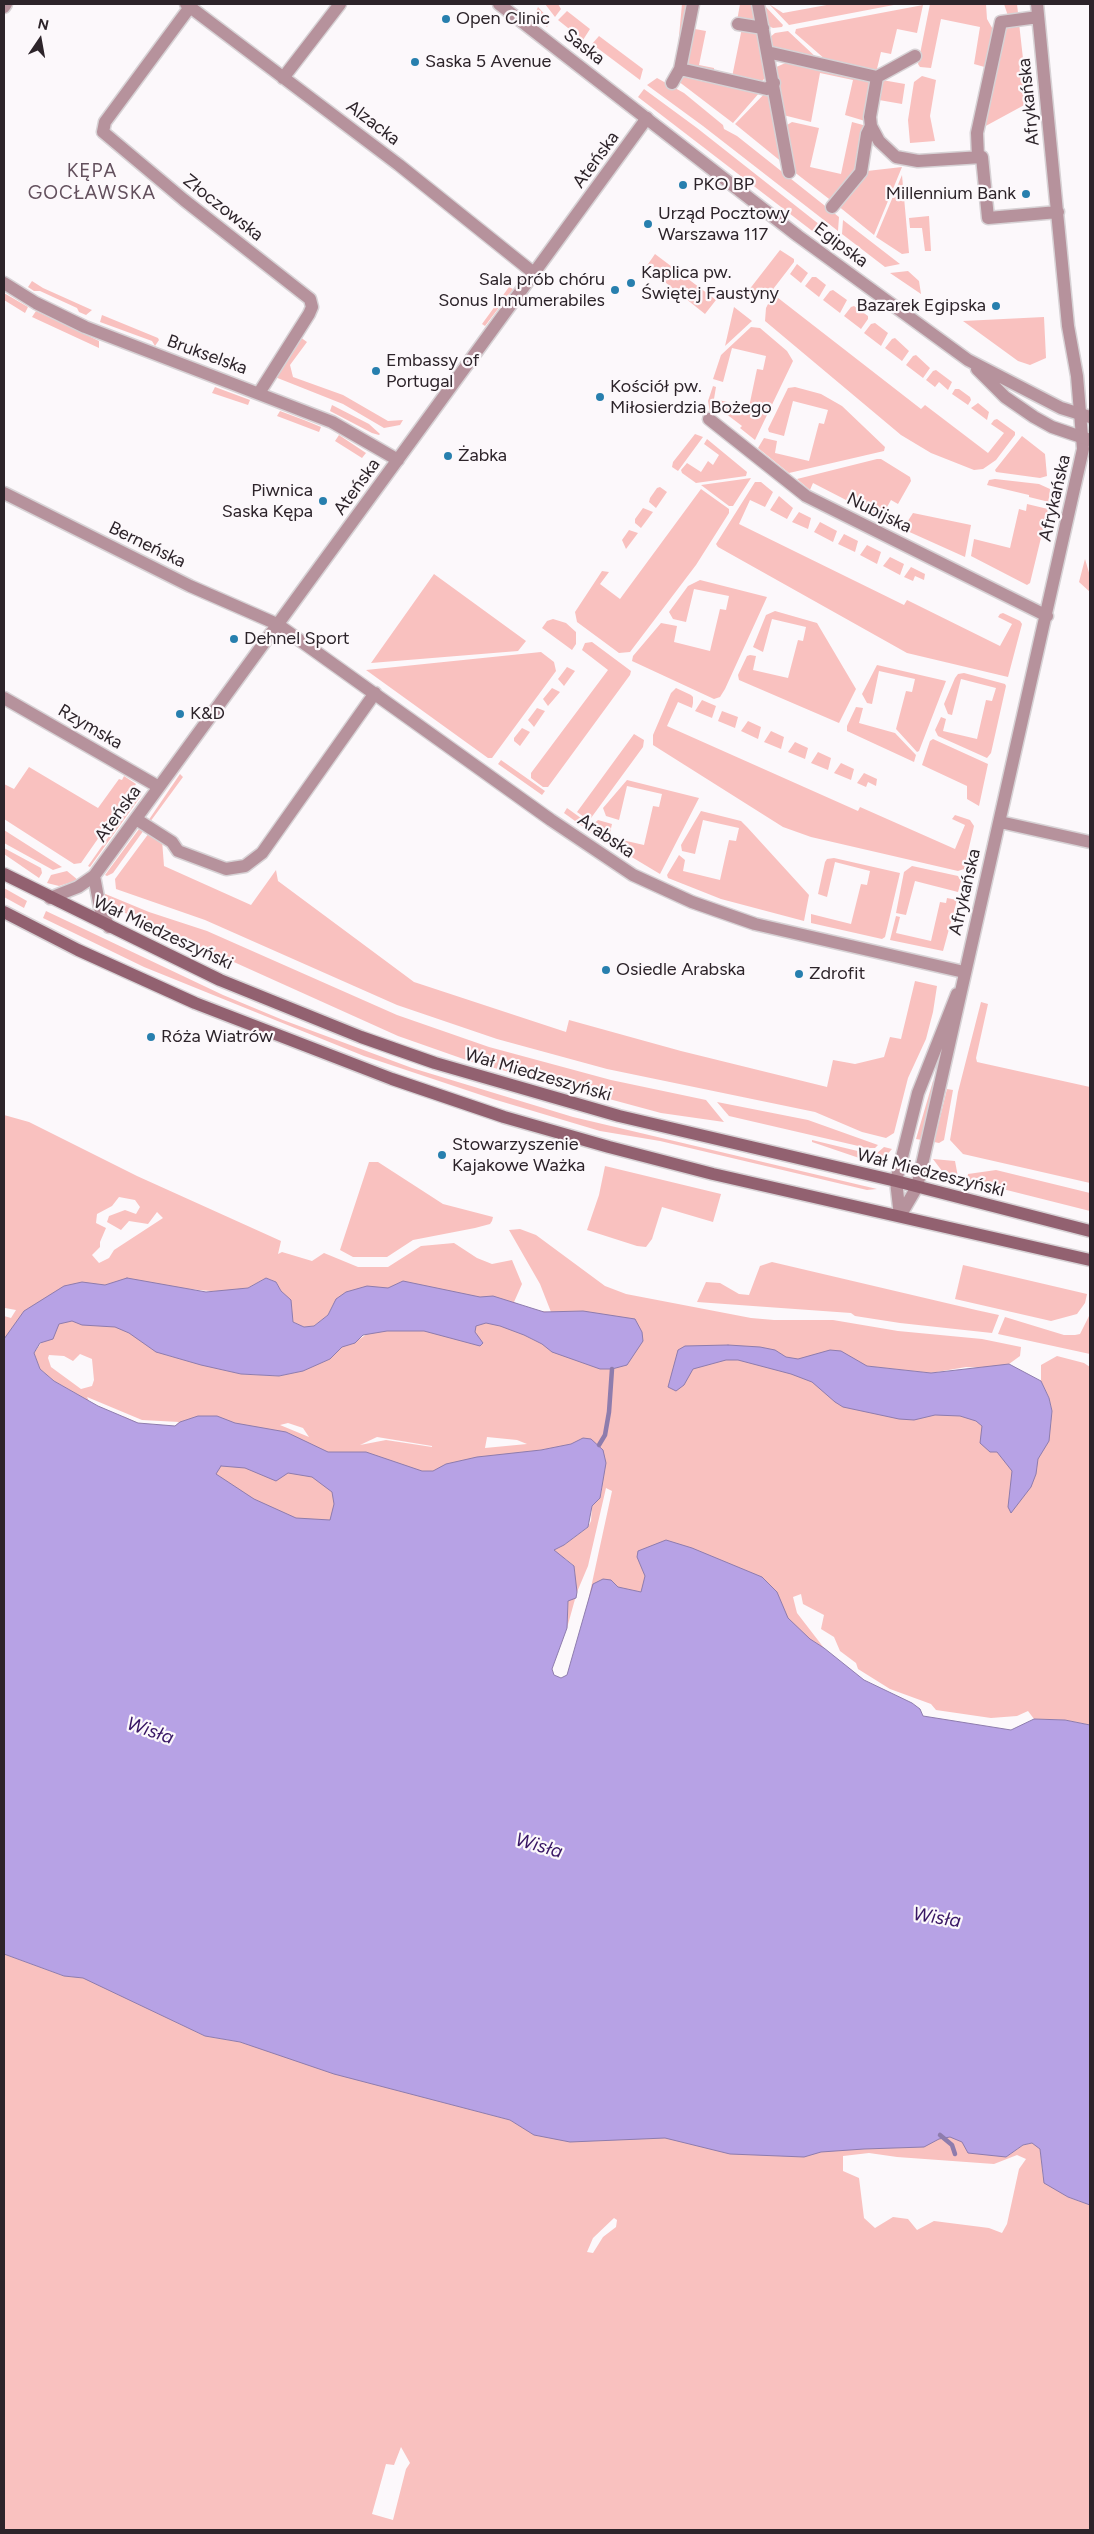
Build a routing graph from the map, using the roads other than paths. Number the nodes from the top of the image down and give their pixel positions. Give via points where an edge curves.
1 (340, 4) edge
2 (499, 4) edge
3 (692, 4) edge
4 (758, 4) edge
5 (1036, 4) edge
6 (188, 5) edge
7 (1038, 17) junction
8 (738, 24) dead end
9 (763, 28) junction
10 (767, 52) junction
11 (915, 56) dead end
12 (680, 69) junction
13 (877, 77) junction
14 (283, 78) junction
15 (672, 83) dead end
16 (774, 83) junction
17 (648, 118) junction
18 (871, 126) junction
19 (978, 157) junction
20 (789, 172) dead end
21 (832, 207) dead end
22 (1058, 212) junction
23 (535, 274) junction
24 (4, 283) edge
25 (968, 360) junction
26 (259, 393) junction
27 (1086, 416) edge
28 (709, 419) dead end
29 (1087, 439) edge
30 (398, 460) junction
31 (4, 493) edge
32 (1047, 616) junction
33 (277, 624) junction
34 (375, 693) junction
35 (4, 698) edge
36 (159, 787) junction
37 (136, 819) junction
38 (1000, 822) junction
39 (1090, 842) edge
40 (4, 874) edge
41 (94, 876) junction
42 (50, 898) junction
43 (4, 912) edge
44 (109, 927) junction
45 (964, 972) junction
46 (960, 990) junction
47 (896, 1181) junction
48 (917, 1187) junction
49 (900, 1216) junction
50 (1090, 1231) edge
51 (1090, 1260) edge

1 - 14 street
2 - 17 street, Saska
3 - 12 street
4 - 9 street
5 - 7 street, Afrykańska
6 - 14 street, Alzacka
6 - 26 street, Złoczowska via 105,122 103,130 106,137 310,299 312,307 309,314
7 - 19 street via 1001,22 977,133
7 - 22 street, Afrykańska
8 - 9 street
9 - 10 street
10 - 13 street
10 - 16 street
11 - 13 street
12 - 15 street
12 - 16 street via 767,89
13 - 18 street
14 - 23 street, Alzacka via 403,168
16 - 20 street
17 - 23 street, Ateńska
17 - 25 street, Egipska via 798,236
18 - 19 street via 879,141 896,158 931,164
18 - 21 street via 861,172
19 - 22 street via 982,157 988,218
22 - 27 street, Afrykańska via 1068,326
23 - 30 street, Ateńska
24 - 26 street, Brukselska via 85,327
25 - 27 street, Egipska via 1061,408
25 - 29 street, Egipska via 1020,408 1052,427
26 - 30 street, Brukselska via 332,422
27 - 29 street, Afrykańska
28 - 32 street, Nubijska via 806,496
29 - 32 street, Afrykańska
30 - 33 street, Ateńska
31 - 33 street, Berneńska via 190,586
32 - 38 street, Afrykańska
33 - 34 street, Arabska
33 - 36 street, Ateńska
34 - 37 street via 262,853 245,866 226,869 178,851 172,842
34 - 45 street, Arabska via 633,875 692,902 738,918
35 - 36 street, Rzymska
36 - 37 street, Ateńska
37 - 41 street, Ateńska
38 - 39 street
38 - 45 street, Afrykańska
40 - 42 main road, Wał Miedzeszyński
41 - 42 street, Ateńska via 78,887
41 - 44 street via 100,908
42 - 44 main road, Wał Miedzeszyński
43 - 49 main road via 195,1003 401,1082 609,1147
44 - 47 main road, Wał Miedzeszyński via 250,993 435,1063 618,1116
45 - 46 street, Afrykańska
46 - 47 street, Afrykańska via 954,998 918,1093
46 - 48 street, Afrykańska via 961,1001
47 - 48 main road, Wał Miedzeszyński
47 - 49 street, Afrykańska
48 - 49 street, Afrykańska
48 - 50 main road, Wał Miedzeszyński
49 - 51 main road

